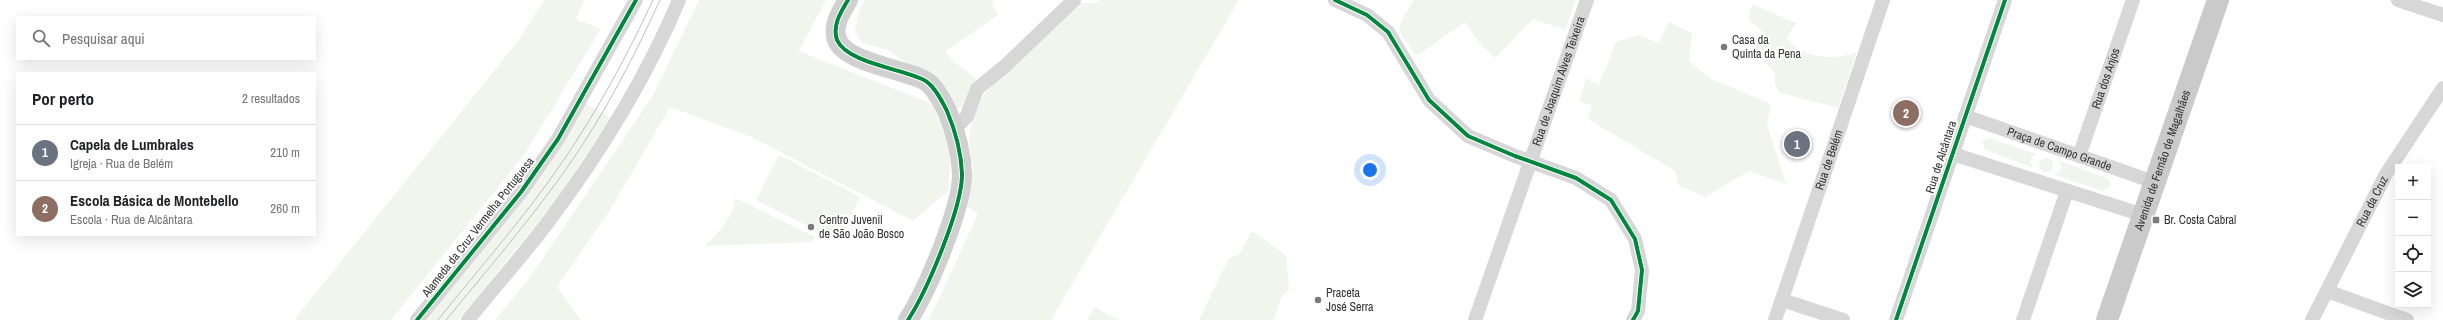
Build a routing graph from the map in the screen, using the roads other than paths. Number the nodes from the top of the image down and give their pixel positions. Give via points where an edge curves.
1 (636, 0) edge
2 (679, 0) edge
3 (848, 0) edge
4 (1074, 0) edge
5 (1335, 0) edge
6 (1587, 0) edge
7 (1883, 0) edge
8 (2006, 0) edge
9 (2133, 0) edge
10 (2218, 0) edge
11 (2398, 0) edge
12 (2443, 15) edge
13 (2443, 88) edge
14 (1964, 116) junction
15 (955, 129) junction
16 (1953, 154) junction
17 (2079, 156) junction
18 (1530, 162) junction
19 (2154, 182) junction
20 (2067, 191) junction
21 (2143, 215) junction
22 (2327, 291) junction
23 (1782, 300) junction
24 (417, 320) edge
25 (468, 320) edge
26 (908, 320) edge
27 (1475, 320) edge
28 (1633, 320) edge
29 (1775, 320) edge
30 (1843, 320) edge
31 (1896, 320) edge
32 (2023, 320) edge
33 (2107, 320) edge
34 (2312, 320) edge
35 (2407, 320) edge

1 - 24 street, Alameda da Cruz Vermelha Portuguesa via 558,139 521,192
2 - 25 street via 631,97 581,176 553,215
3 - 15 street via 836,22 838,40 850,54 925,80 941,99
4 - 15 street via 977,89 967,116
5 - 18 street via 1367,15 1388,32 1429,100 1468,136
6 - 18 street, Rua de Joaquim Alves Teixeira
7 - 23 street, Rua de Belém
8 - 14 street, Rua de Alcântara
9 - 17 street, Rua dos Anjos
10 - 19 main road, Avenida de Fernão de Magalhães
11 - 12 street
13 - 22 street, Rua da Cruz via 2386,174
14 - 16 street, Rua de Alcântara
14 - 17 street, Praça de Campo Grande
15 - 26 street via 962,173 957,208 944,243
16 - 20 street
16 - 31 street, Rua de Alcântara
17 - 19 street, Praça de Campo Grande
18 - 27 street, Rua de Joaquim Alves Teixeira
18 - 28 street via 1576,178 1611,200 1635,239 1642,270 1638,311
19 - 21 main road, Avenida de Fernão de Magalhães
20 - 21 street
20 - 32 street
21 - 33 main road, Avenida de Fernão de Magalhães
22 - 34 street, Rua da Cruz
22 - 35 street
23 - 29 street, Rua de Belém
23 - 30 street

